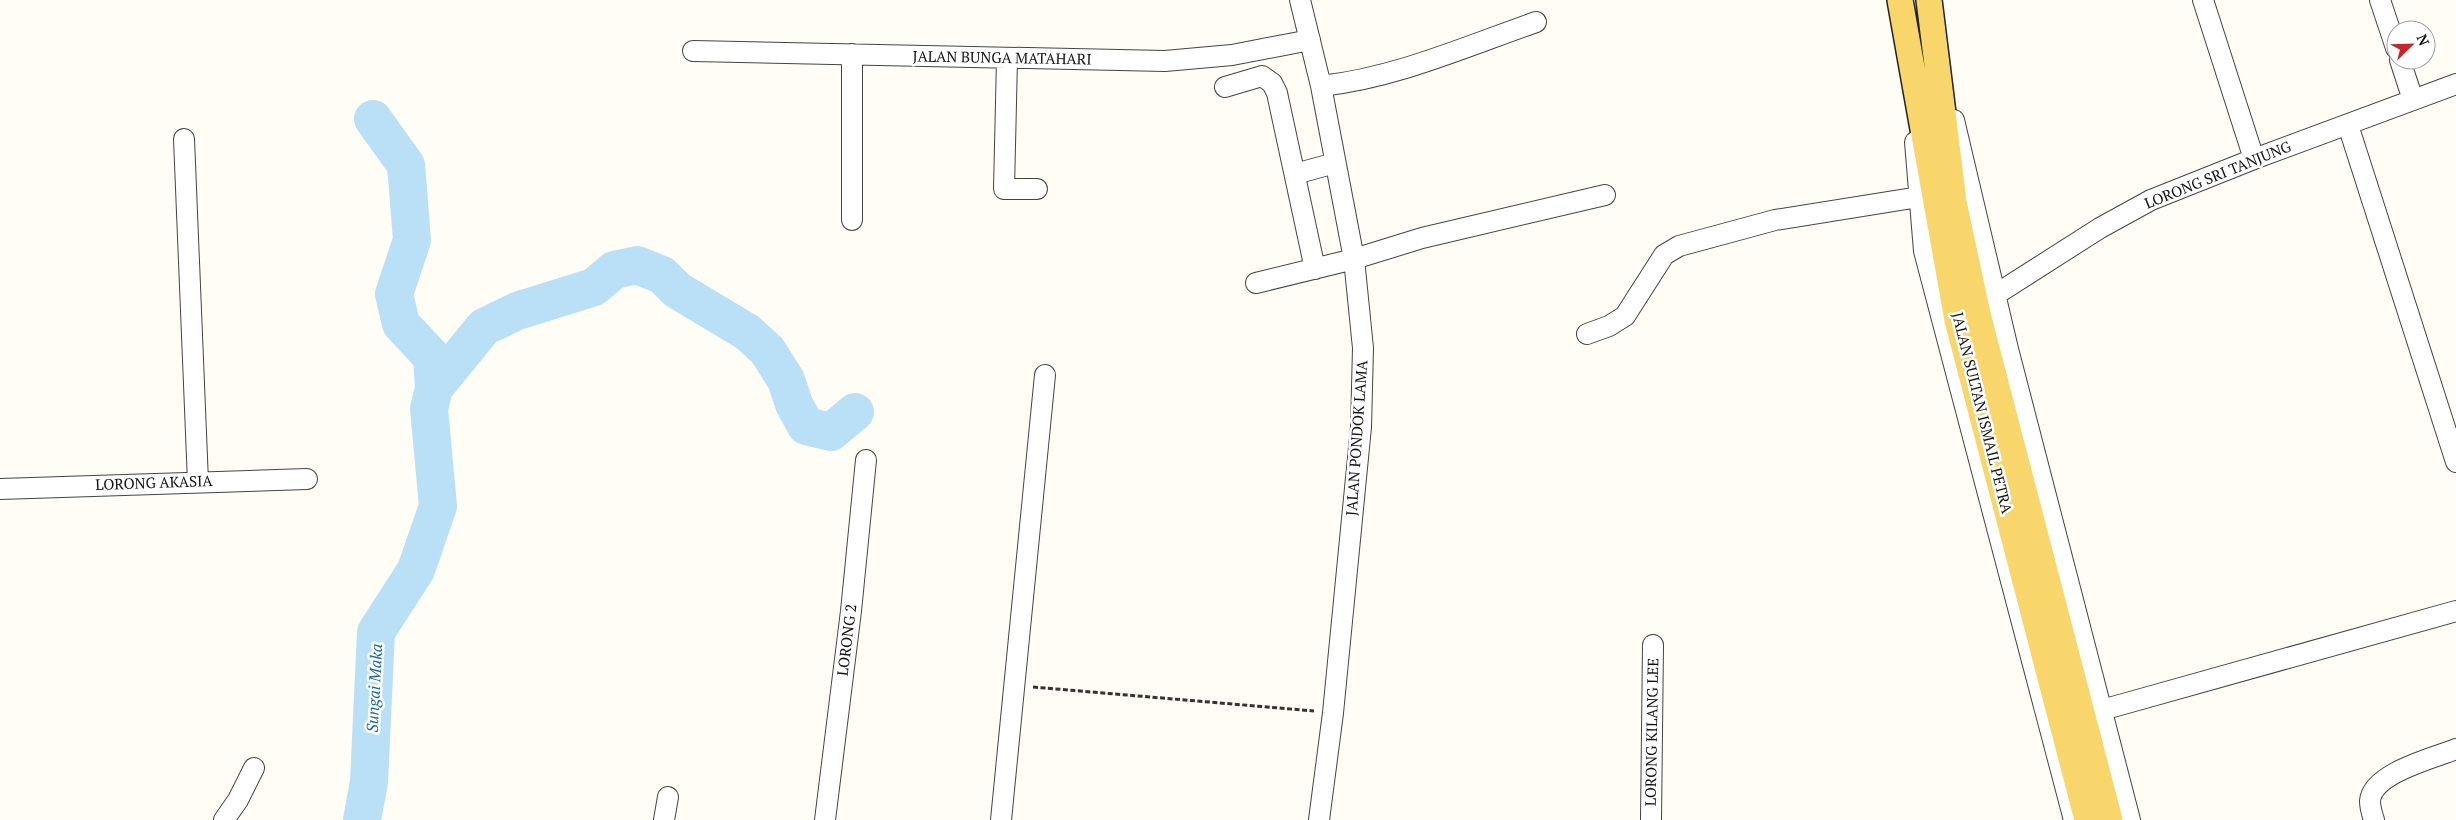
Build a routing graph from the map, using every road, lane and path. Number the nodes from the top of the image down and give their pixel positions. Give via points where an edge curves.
1 (1300, 0) edge
2 (1900, 0) edge
3 (2203, 0) edge
4 (2380, 0) edge
5 (1930, 9) edge
6 (2387, 20) edge
7 (1536, 22) dead end
8 (1310, 40) junction
9 (1909, 48) junction
10 (692, 51) dead end
11 (852, 54) junction
12 (1006, 59) junction
13 (2403, 70) edge
14 (2456, 84) edge
15 (1225, 86) dead end
16 (1321, 86) junction
17 (2413, 100) junction
18 (2348, 125) junction
19 (184, 139) dead end
20 (2254, 159) junction
21 (1335, 163) junction
22 (1295, 174) junction
23 (1037, 189) dead end
24 (1605, 195) dead end
25 (1919, 197) junction
26 (852, 220) dead end
27 (1354, 259) junction
28 (1315, 268) junction
29 (1256, 282) dead end
30 (1995, 295) junction
31 (1968, 317) junction
32 (1587, 334) dead end
33 (1045, 375) dead end
34 (866, 460) dead end
35 (2456, 462) edge
36 (307, 479) dead end
37 (198, 482) junction
38 (0, 489) edge
39 (2456, 611) edge
40 (1653, 645) dead end
41 (1015, 686) junction
42 (2102, 710) junction
43 (1333, 713) junction
44 (2456, 749) edge
45 (254, 768) dead end
46 (668, 797) dead end
47 (224, 820) edge
48 (664, 820) edge
49 (825, 820) edge
50 (1001, 820) edge
51 (1319, 820) edge
52 (1651, 820) edge
53 (2074, 820) edge
54 (2087, 820) edge
55 (2110, 820) edge
56 (2130, 820) edge
57 (2374, 820) edge

1 - 8 street, JALAN PONDOK LAMA
2 - 9 main road, JALAN SULTAN ISMAIL PETRA
3 - 20 street
4 - 6 street
5 - 30 street
5 - 31 main road, JALAN SULTAN ISMAIL PETRA
7 - 16 street via 1385,75
8 - 12 street, JALAN BUNGA MATAHARI via 1232,55 1165,61
8 - 16 street, JALAN PONDOK LAMA
9 - 25 street
9 - 31 main road, JALAN SULTAN ISMAIL PETRA
10 - 11 street, JALAN BUNGA MATAHARI
11 - 12 street, JALAN BUNGA MATAHARI
11 - 26 street
12 - 23 street via 1004,189
13 - 17 street
14 - 17 street, LORONG SRI TANJUNG
15 - 22 street via 1262,76 1272,83
16 - 21 street, JALAN PONDOK LAMA
17 - 18 street, LORONG SRI TANJUNG
18 - 20 street, LORONG SRI TANJUNG
18 - 35 street
19 - 37 street
20 - 30 street, LORONG SRI TANJUNG via 2151,200 2100,228
21 - 22 street
21 - 27 street, JALAN PONDOK LAMA
22 - 28 street
24 - 27 street via 1413,240
25 - 32 street via 1775,220 1679,246 1664,255 1625,316
25 - 53 street via 1924,251
27 - 28 street
27 - 43 street, JALAN PONDOK LAMA via 1362,348 1361,427
28 - 29 street
30 - 42 street
31 - 54 main road, JALAN SULTAN ISMAIL PETRA
31 - 55 main road, JALAN SULTAN ISMAIL PETRA
33 - 41 street
34 - 49 street, LORONG 2
36 - 37 street, LORONG AKASIA
37 - 38 street, LORONG AKASIA
39 - 42 street
40 - 52 street, LORONG KILANG LEE
41 - 43 path
41 - 50 street
42 - 56 street
43 - 51 street, JALAN PONDOK LAMA
44 - 57 street via 2390,775 2375,788 2370,800
45 - 47 street
46 - 48 street

